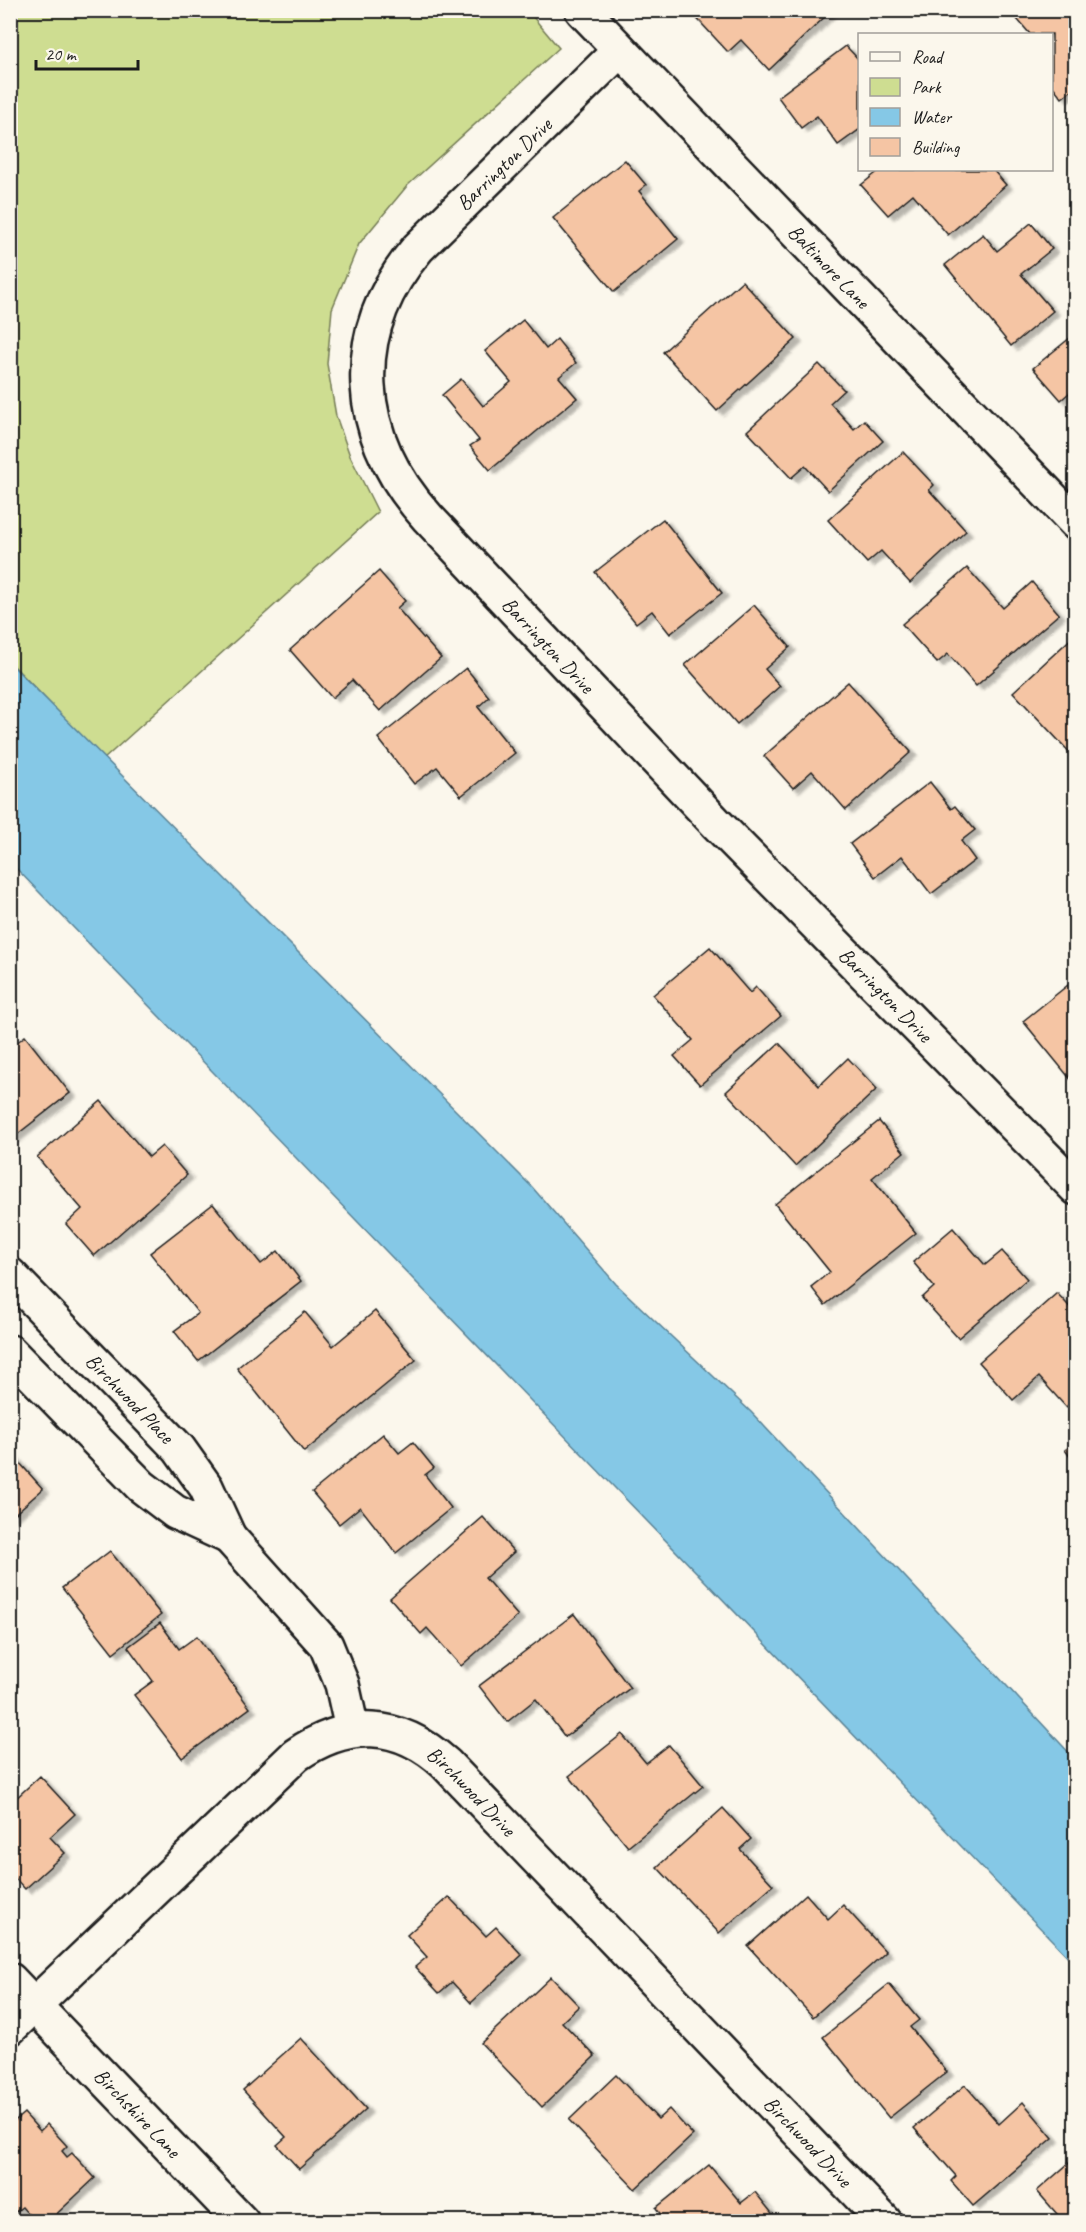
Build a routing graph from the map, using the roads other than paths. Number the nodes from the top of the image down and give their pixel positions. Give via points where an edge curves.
1 (582, 10) edge
2 (620, 50) junction
3 (1076, 523) edge
4 (1076, 1188) edge
5 (10, 1275) edge
6 (10, 1352) edge
7 (229, 1537) junction
8 (352, 1729) junction
9 (10, 1980) edge
10 (35, 2004) junction
11 (10, 2028) edge
12 (242, 2222) edge
13 (885, 2222) edge

1 - 2 street, Baltimore Lane
2 - 3 street, Baltimore Lane
2 - 4 street, Barrington Drive via 418,248 391,285 377,319 369,359 370,407 381,446 398,482 428,518 717,824
5 - 7 street, Birchwood Place via 179,1449 206,1487
6 - 7 street, Birchwood Place via 141,1486 175,1512
7 - 8 street, Birchwood Place via 326,1645 342,1684
8 - 10 street, Birchwood Drive via 313,1743 280,1767
8 - 13 street, Birchwood Drive via 406,1739 423,1746 446,1764
9 - 10 street, Birchshire Lane
10 - 11 street, Birchwood Drive
10 - 12 street, Birchshire Lane

